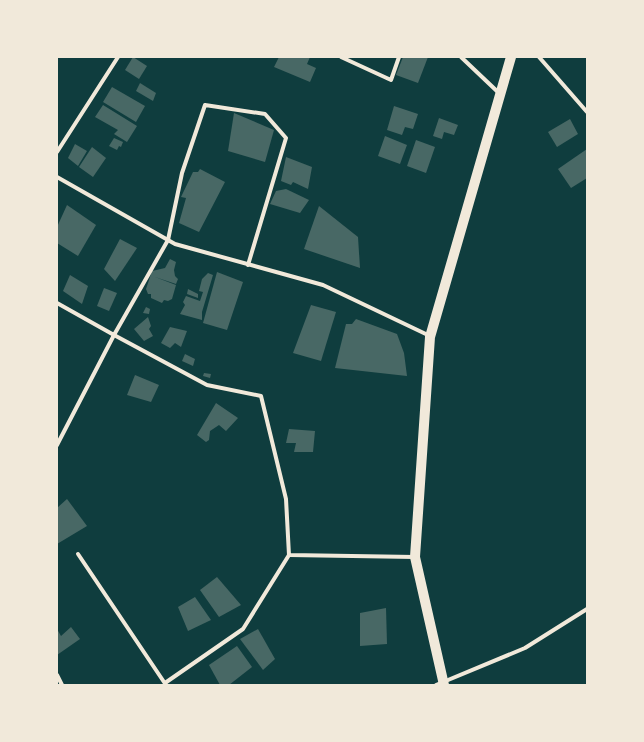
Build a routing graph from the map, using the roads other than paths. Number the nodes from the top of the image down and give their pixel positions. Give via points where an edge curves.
1 (118, 57) edge
2 (341, 57) edge
3 (399, 57) edge
4 (461, 57) edge
5 (511, 57) edge
6 (539, 57) edge
7 (500, 94) junction
8 (587, 112) edge
9 (57, 152) edge
10 (57, 177) edge
11 (168, 240) junction
12 (248, 264) junction
13 (57, 303) edge
14 (114, 335) junction
15 (430, 337) junction
16 (57, 445) edge
17 (78, 554) dead end
18 (289, 555) junction
19 (415, 557) junction
20 (587, 609) edge
21 (57, 675) edge
22 (166, 684) edge
23 (441, 684) edge
24 (62, 685) edge

1 - 9 street
2 - 3 street via 391,80
4 - 7 street
5 - 7 main road
6 - 8 street
7 - 15 main road
10 - 11 street
11 - 12 street
11 - 12 street via 182,173 205,105 265,114 286,138
11 - 14 street
12 - 15 street via 322,285
13 - 14 street
14 - 16 street
14 - 18 street via 207,385 261,396 286,500
15 - 19 main road
17 - 22 street
18 - 19 street
18 - 22 street via 243,629
19 - 23 main road
20 - 23 street via 525,648
21 - 24 street

